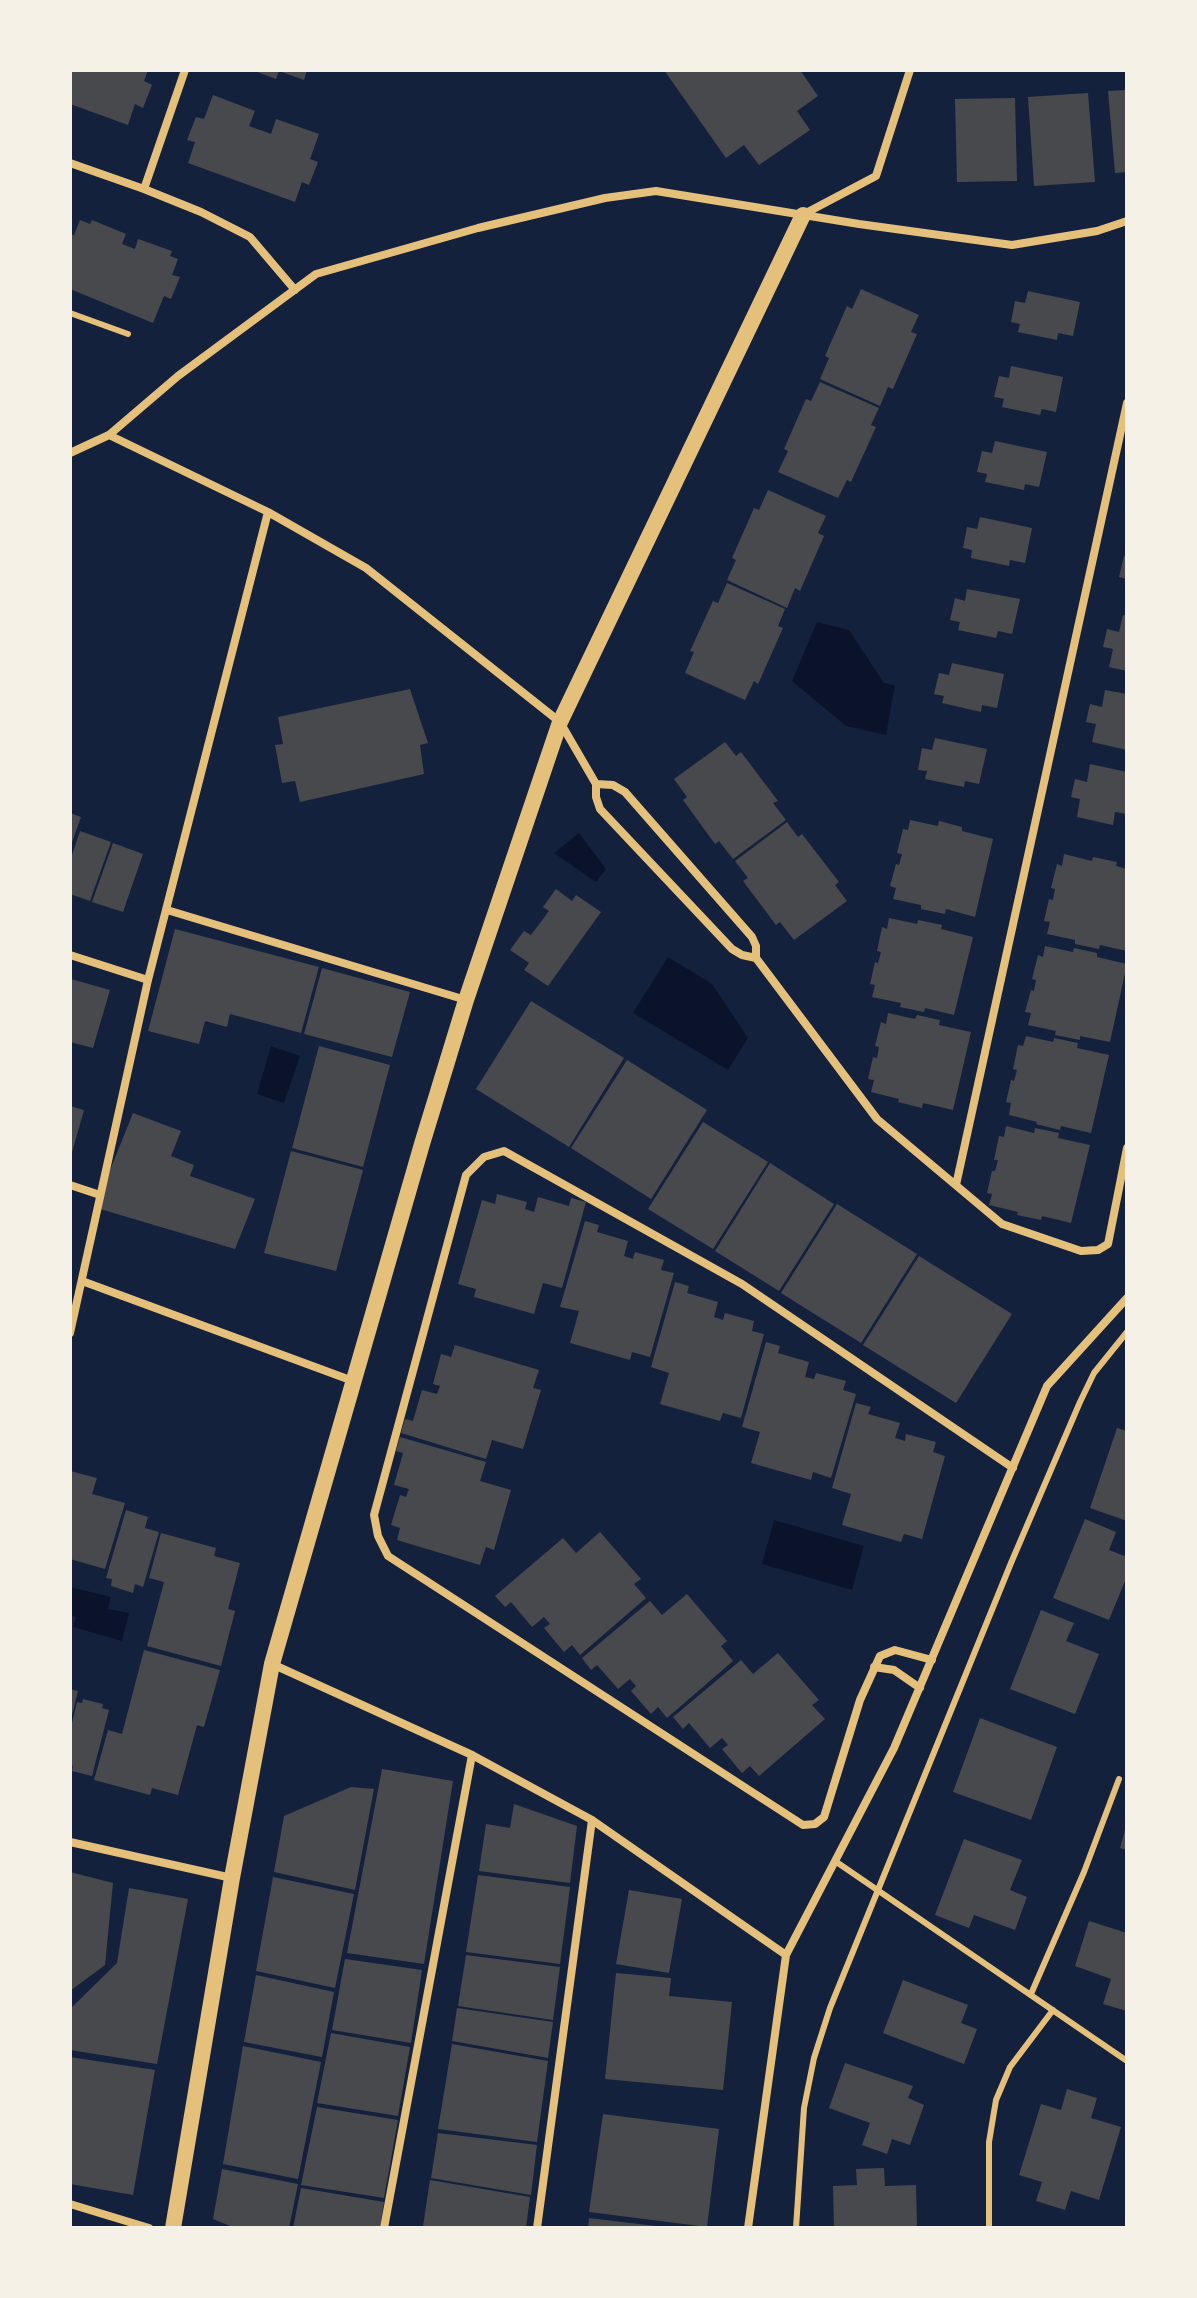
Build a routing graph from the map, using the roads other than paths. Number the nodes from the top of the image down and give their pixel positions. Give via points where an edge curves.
1 (185, 70) edge
2 (910, 70) edge
3 (70, 164) edge
4 (144, 189) junction
5 (803, 215) junction
6 (1127, 221) edge
7 (295, 290) junction
8 (70, 313) edge
9 (128, 334) dead end
10 (1127, 403) edge
11 (109, 435) junction
12 (70, 453) edge
13 (268, 512) junction
14 (560, 722) junction
15 (596, 784) junction
16 (167, 910) junction
17 (70, 955) edge
18 (756, 958) junction
19 (148, 980) junction
20 (466, 1000) junction
21 (1127, 1148) edge
22 (70, 1185) edge
23 (956, 1185) junction
24 (100, 1195) junction
25 (82, 1281) junction
26 (1127, 1298) edge
27 (71, 1321) edge
28 (1127, 1332) edge
29 (70, 1333) edge
30 (353, 1381) junction
31 (1013, 1468) junction
32 (932, 1660) junction
33 (272, 1664) junction
34 (874, 1667) junction
35 (920, 1688) junction
36 (472, 1755) junction
37 (1119, 1779) dead end
38 (592, 1820) junction
39 (70, 1842) edge
40 (835, 1861) junction
41 (232, 1878) junction
42 (878, 1891) junction
43 (786, 1955) junction
44 (1031, 1994) junction
45 (1053, 2010) junction
46 (1127, 2061) edge
47 (70, 2204) edge
48 (149, 2228) edge
49 (173, 2228) edge
50 (384, 2228) edge
51 (537, 2228) edge
52 (748, 2228) edge
53 (796, 2228) edge
54 (989, 2228) edge

1 - 4 street
2 - 5 street via 876,176
3 - 4 street
4 - 7 street via 250,237
5 - 6 street via 1012,245
5 - 7 street via 656,191 605,198 316,274
5 - 14 main road
7 - 11 street via 178,376
8 - 9 lane
10 - 23 street
11 - 12 street
11 - 13 street
13 - 14 street via 366,568
13 - 16 street
14 - 15 street
14 - 20 main road
15 - 18 street via 600,809 732,949
15 - 18 street via 625,792 752,937
16 - 19 street
16 - 20 street
17 - 19 street
18 - 23 street via 877,1119
19 - 24 street
20 - 30 main road
21 - 23 street via 1108,1244 1098,1250 1081,1251 1002,1224
22 - 24 street
24 - 25 street
25 - 27 street
25 - 30 street
26 - 31 street via 1047,1386
27 - 29 street
28 - 42 lane via 1094,1373 1080,1402
30 - 33 main road
31 - 32 street
31 - 34 street via 742,1284 504,1151 484,1157 466,1175 374,1515 388,1556 803,1825 824,1817
32 - 34 street via 895,1650 880,1656
32 - 35 street
33 - 36 street
33 - 41 main road
34 - 35 street via 894,1670
35 - 40 street
36 - 38 street
36 - 50 street
37 - 44 lane
38 - 43 street
38 - 51 street
39 - 41 street
40 - 42 lane
40 - 43 street
41 - 49 main road
42 - 44 lane
42 - 53 lane via 814,2058 804,2108
43 - 52 street
44 - 45 lane
45 - 46 lane
45 - 54 lane via 1010,2067 996,2100 989,2142
47 - 48 street

